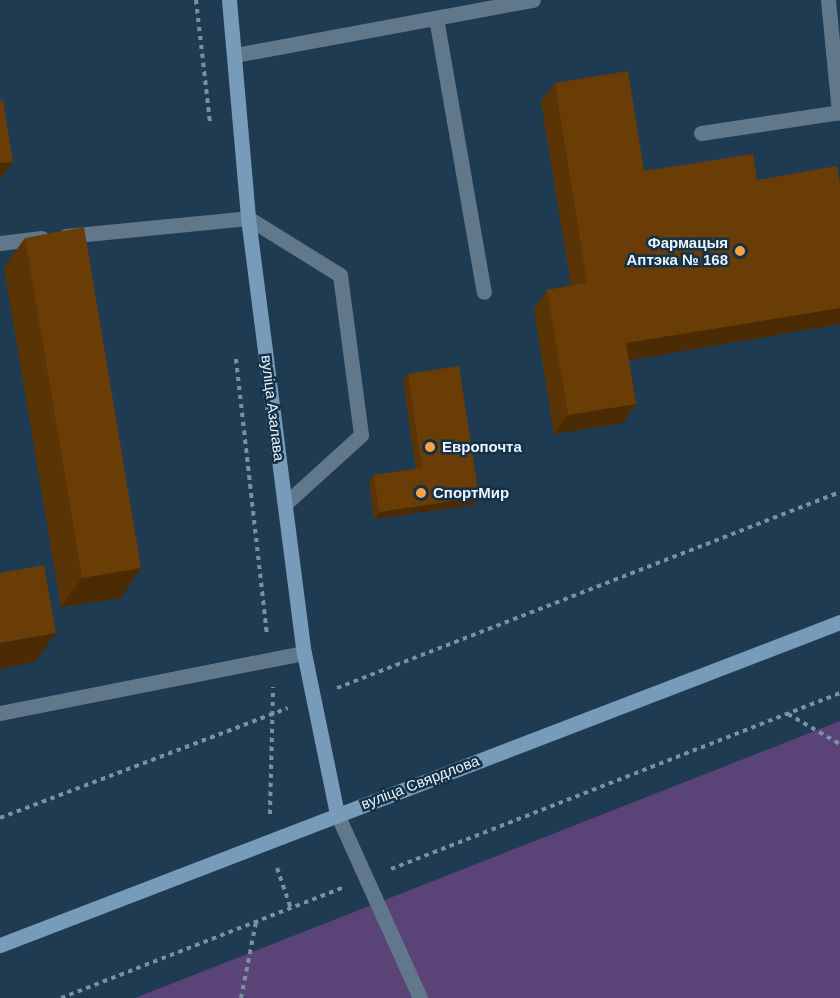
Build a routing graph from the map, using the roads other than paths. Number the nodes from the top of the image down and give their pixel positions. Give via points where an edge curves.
1 (230, 0) edge
2 (533, 0) edge
3 (828, 0) edge
4 (470, 6) edge
5 (436, 18) junction
6 (235, 55) junction
7 (840, 112) edge
8 (700, 133) dead end
9 (248, 218) junction
10 (0, 243) edge
11 (484, 292) dead end
12 (285, 504) junction
13 (840, 622) edge
14 (304, 653) junction
15 (0, 713) edge
16 (337, 814) junction
17 (0, 945) edge
18 (420, 998) edge

1 - 6 main road, вуліца Азалава
2 - 4 lane
3 - 7 lane
4 - 5 lane
5 - 6 lane
5 - 11 lane
6 - 9 main road, вуліца Азалава
7 - 8 lane
9 - 10 lane
9 - 12 main road, вуліца Азалава
9 - 12 lane via 340,275 361,435
12 - 14 main road, вуліца Азалава
13 - 16 main road, вуліца Свярдлова
14 - 15 lane
14 - 16 main road, вуліца Азалава
16 - 17 main road, вуліца Свярдлова
16 - 18 lane via 363,880

